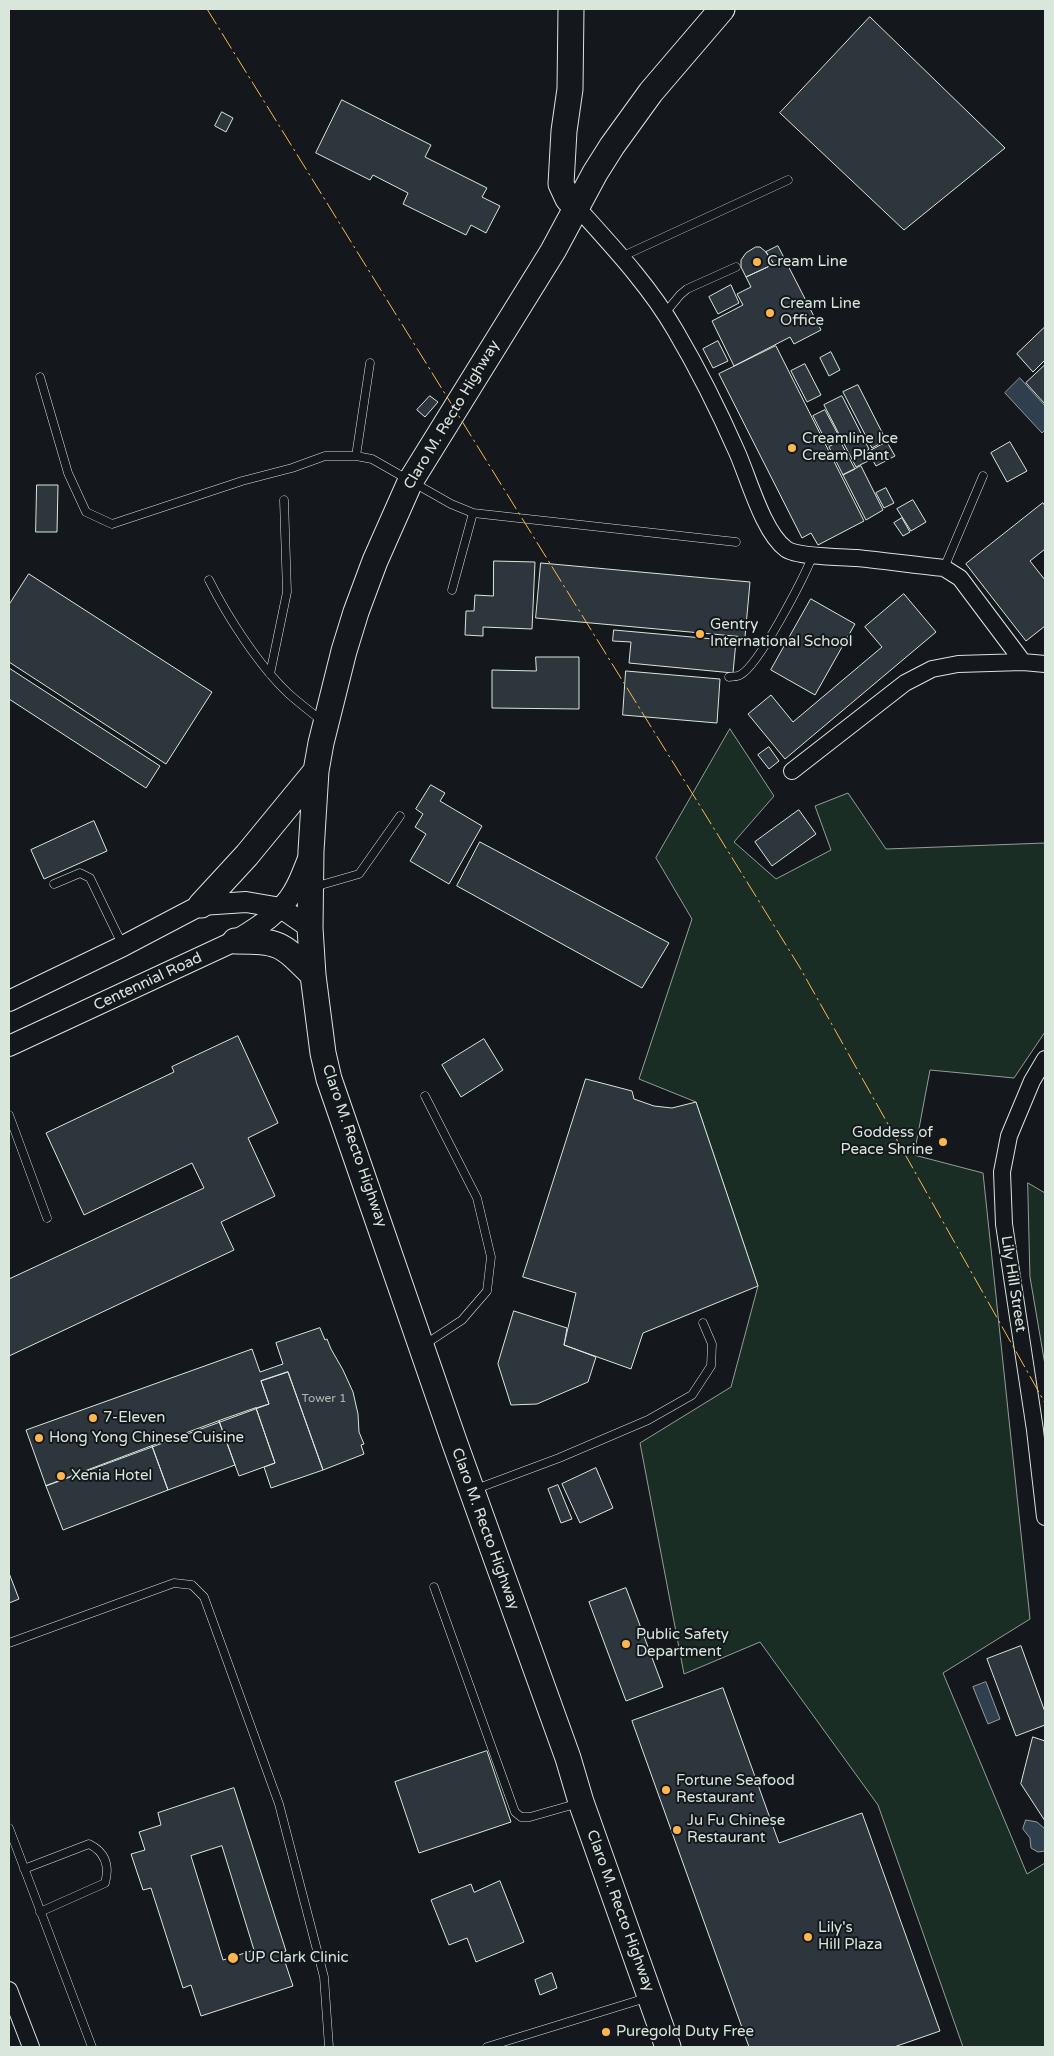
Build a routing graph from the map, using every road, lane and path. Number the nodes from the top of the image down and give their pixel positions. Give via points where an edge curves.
1 (571, 9) edge
2 (722, 9) edge
3 (788, 180) dead end
4 (576, 206) junction
5 (620, 256) junction
6 (736, 268) dead end
7 (665, 313) junction
8 (370, 363) dead end
9 (40, 376) dead end
10 (356, 456) junction
11 (983, 476) dead end
12 (410, 482) junction
13 (284, 500) dead end
14 (473, 513) junction
15 (736, 542) dead end
16 (813, 555) junction
17 (944, 568) junction
18 (209, 580) dead end
19 (452, 590) dead end
20 (1023, 662) junction
21 (1045, 664) edge
22 (270, 674) junction
23 (729, 677) dead end
24 (325, 724) junction
25 (316, 771) junction
26 (792, 771) dead end
27 (400, 816) dead end
28 (311, 851) junction
29 (54, 884) dead end
30 (310, 888) junction
31 (201, 905) junction
32 (281, 908) junction
33 (310, 928) junction
34 (235, 941) junction
35 (123, 946) junction
36 (313, 975) junction
37 (9, 1001) edge
38 (9, 1046) edge
39 (1045, 1059) edge
40 (426, 1096) dead end
41 (9, 1115) edge
42 (11, 1131) edge
43 (47, 1218) dead end
44 (703, 1323) dead end
45 (422, 1346) junction
46 (472, 1491) junction
47 (1045, 1517) edge
48 (434, 1587) dead end
49 (9, 1643) edge
50 (581, 1802) junction
51 (9, 1828) edge
52 (24, 1869) junction
53 (40, 1912) junction
54 (9, 1990) edge
55 (650, 1996) junction
56 (31, 2047) edge
57 (92, 2047) edge
58 (329, 2047) edge
59 (487, 2047) edge
60 (668, 2047) edge

1 - 4 main road via 570,88 560,184
2 - 4 main road, Claro M. Recto Highway via 641,105
3 - 5 lane
4 - 5 street
4 - 12 main road, Claro M. Recto Highway via 542,268
5 - 7 street
6 - 7 lane via 687,290
7 - 16 street via 712,399 775,539 788,551
8 - 10 lane
9 - 10 lane via 68,472 86,512 112,524 242,480 326,456
10 - 12 lane via 372,459
11 - 17 lane
12 - 14 lane
12 - 24 main road, Claro M. Recto Highway via 356,612
13 - 22 lane via 287,592
14 - 15 lane
14 - 19 lane
16 - 17 street
16 - 23 lane via 750,667 740,676
17 - 20 street via 960,578
18 - 22 lane via 222,607
20 - 21 street
20 - 26 street via 958,664 932,669 905,683
22 - 24 lane
24 - 25 main road, Claro M. Recto Highway
25 - 28 main road, Claro M. Recto Highway
25 - 31 main road
27 - 30 lane via 359,874
28 - 30 main road, Claro M. Recto Highway
28 - 32 street, Centennial Road via 294,891
29 - 35 lane via 80,873 90,878
30 - 33 main road, Claro M. Recto Highway
31 - 32 street via 246,902
31 - 35 street
32 - 33 street
32 - 34 street, Centennial Road
33 - 36 main road, Claro M. Recto Highway
34 - 36 main road via 265,941 279,945
34 - 38 street, Centennial Road
35 - 37 street
36 - 45 main road, Claro M. Recto Highway via 329,1079
39 - 47 street, Lily Hill Street via 1009,1136 1002,1172 1004,1224
40 - 45 lane via 477,1198 491,1257 487,1291 462,1320
41 - 42 lane
42 - 43 lane
44 - 46 lane via 712,1344 711,1366 692,1395 648,1420
45 - 46 main road, Claro M. Recto Highway
46 - 50 main road, Claro M. Recto Highway
48 - 50 lane via 515,1812 521,1817 530,1817
49 - 58 lane via 174,1583 192,1585 204,1598 278,1804 324,1977
50 - 55 main road, Claro M. Recto Highway
51 - 52 lane
52 - 53 lane
52 - 53 lane via 89,1844 106,1859 108,1873 105,1883
53 - 57 lane
54 - 56 street
55 - 59 lane
55 - 60 main road, Claro M. Recto Highway

